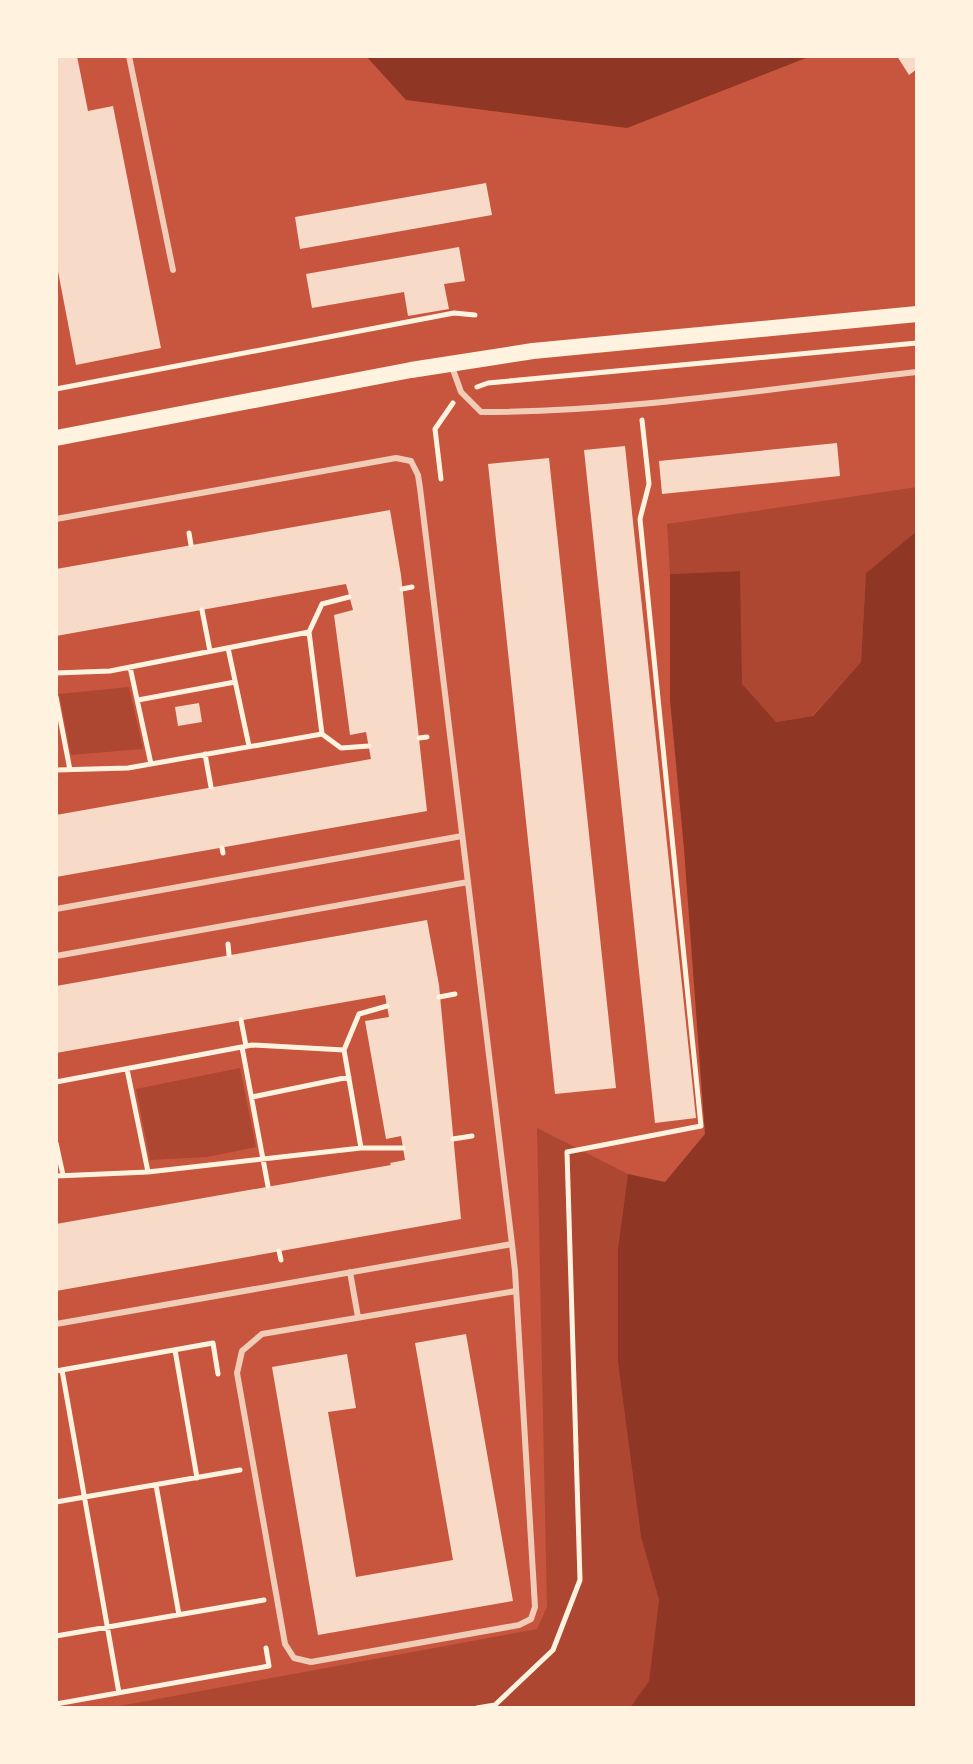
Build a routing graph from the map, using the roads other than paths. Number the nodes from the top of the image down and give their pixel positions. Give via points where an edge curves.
1 (129, 56) edge
2 (173, 270) dead end
3 (917, 314) edge
4 (450, 363) junction
5 (917, 372) edge
6 (56, 438) edge
7 (56, 519) edge
8 (462, 836) junction
9 (468, 882) junction
10 (56, 909) edge
11 (56, 956) edge
12 (512, 1244) junction
13 (350, 1272) junction
14 (516, 1291) junction
15 (358, 1317) junction
16 (56, 1324) edge

1 - 2 lane
3 - 4 main road
4 - 5 lane via 461,392 481,412 640,403
4 - 6 main road
7 - 8 lane via 396,458 411,461 420,488
8 - 9 lane
8 - 10 lane
9 - 11 lane
9 - 12 lane
12 - 13 lane
12 - 14 lane
13 - 15 lane
13 - 16 lane
14 - 15 lane
14 - 15 lane via 535,1607 531,1619 311,1662 294,1658 285,1644 237,1373 242,1351 262,1334

